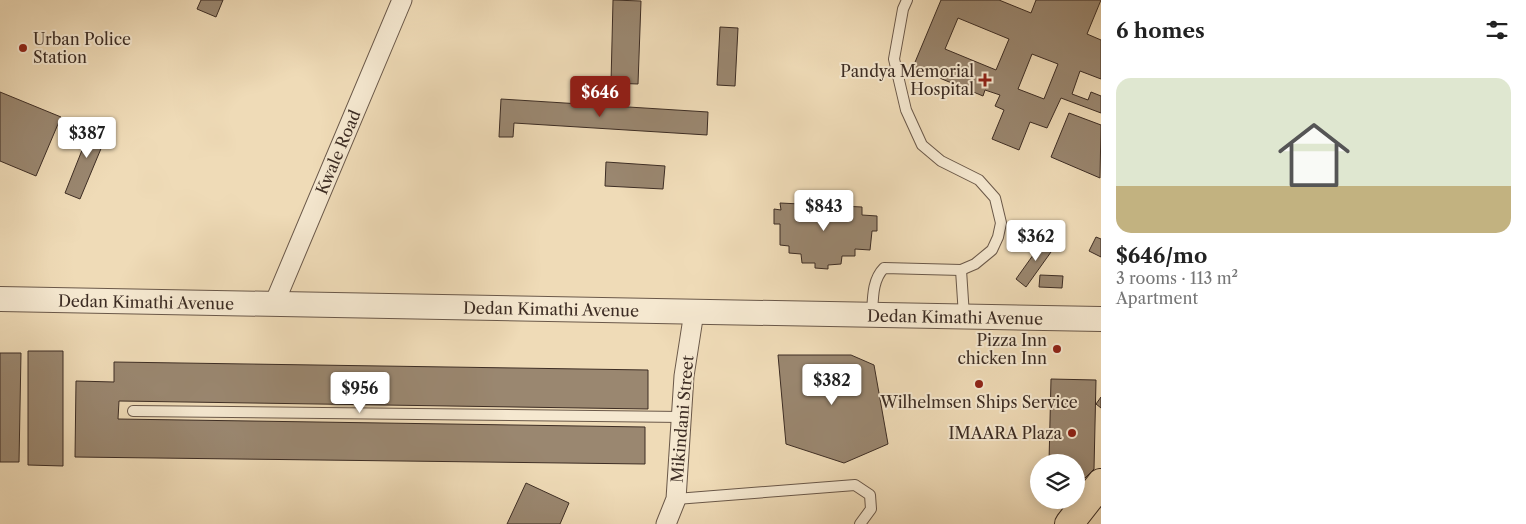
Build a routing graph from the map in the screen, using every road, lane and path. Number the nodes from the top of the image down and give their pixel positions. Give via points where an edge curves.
1 (402, 0) edge
2 (907, 0) edge
3 (961, 270) junction
4 (0, 299) edge
5 (274, 304) junction
6 (694, 312) junction
7 (872, 315) junction
8 (964, 317) junction
9 (1101, 319) edge
10 (133, 411) dead end
11 (682, 417) junction
12 (1101, 483) edge
13 (676, 499) junction
14 (666, 524) edge
15 (860, 524) edge
16 (1070, 524) edge

1 - 5 street, Kwale Road
2 - 3 lane via 894,59 906,110 922,145 941,161 979,180 995,198 1001,224 992,250 975,264
3 - 7 lane via 884,268 875,281
3 - 8 lane
4 - 5 street, Dedan Kimathi Avenue
5 - 6 street, Dedan Kimathi Avenue
6 - 7 street, Dedan Kimathi Avenue
6 - 11 street, Mikindani Street via 684,376
7 - 8 street, Dedan Kimathi Avenue
8 - 9 street, Dedan Kimathi Avenue
10 - 11 lane
11 - 13 street, Mikindani Street
12 - 16 highway
13 - 14 street, Mikindani Street
13 - 15 lane via 855,485 870,495 871,509

